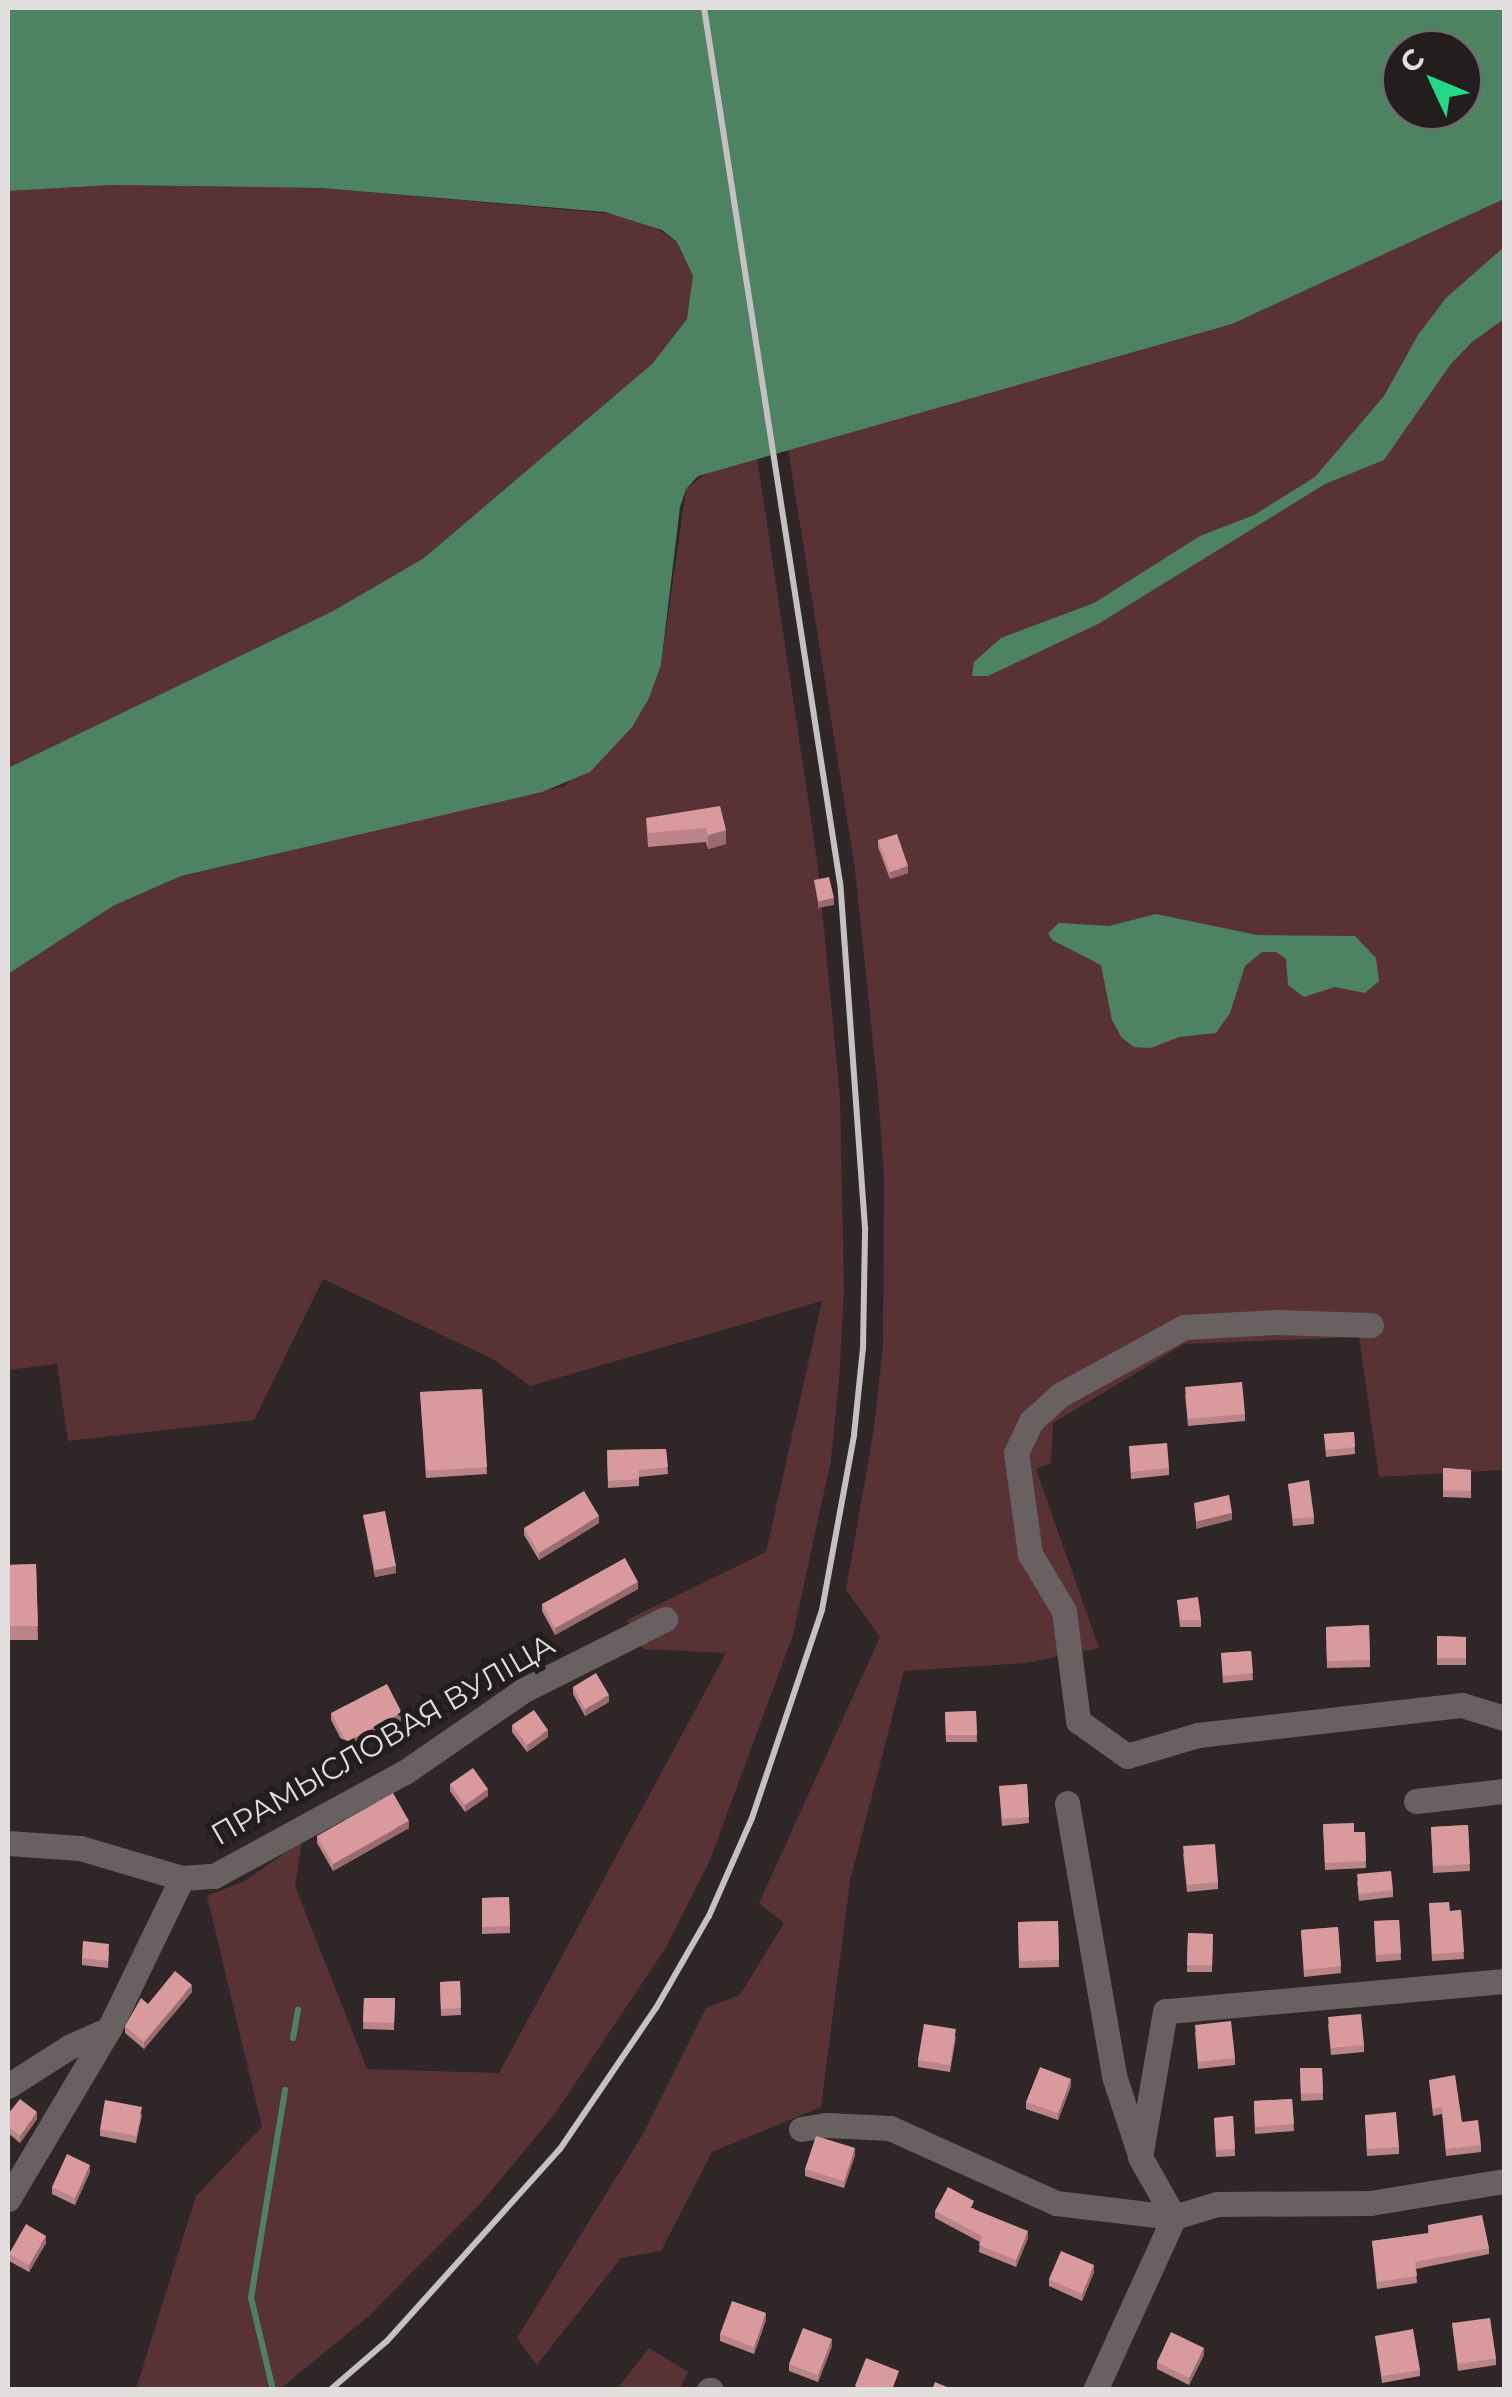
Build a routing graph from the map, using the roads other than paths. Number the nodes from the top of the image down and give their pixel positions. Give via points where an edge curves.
1 (1371, 1325) dead end
2 (665, 1619) dead end
3 (1504, 1718) edge
4 (1504, 1791) edge
5 (1416, 1802) dead end
6 (1067, 1803) dead end
7 (8, 1843) edge
8 (182, 1878) junction
9 (1504, 1980) edge
10 (109, 2029) junction
11 (8, 2086) edge
12 (801, 2128) dead end
13 (1140, 2157) junction
14 (1504, 2180) edge
15 (8, 2199) edge
16 (1174, 2217) junction
17 (1095, 2390) edge

1 - 3 street via 1184,1327 1060,1395 1031,1421 1016,1453 1030,1554 1064,1611 1078,1721 1127,1756 1198,1735 1462,1706
2 - 8 street, ПРАМЫСЛОВАЯ ВУЛІЦА via 524,1690 406,1772 233,1869
4 - 5 street
6 - 13 street via 1114,2076
7 - 8 street, ПРАМЫСЛОВАЯ ВУЛІЦА via 80,1848
8 - 10 street
9 - 13 street via 1165,2011
10 - 11 street
10 - 15 street
12 - 16 street via 890,2128 1056,2202
13 - 16 street
14 - 16 street via 1370,2204 1217,2204
16 - 17 street

